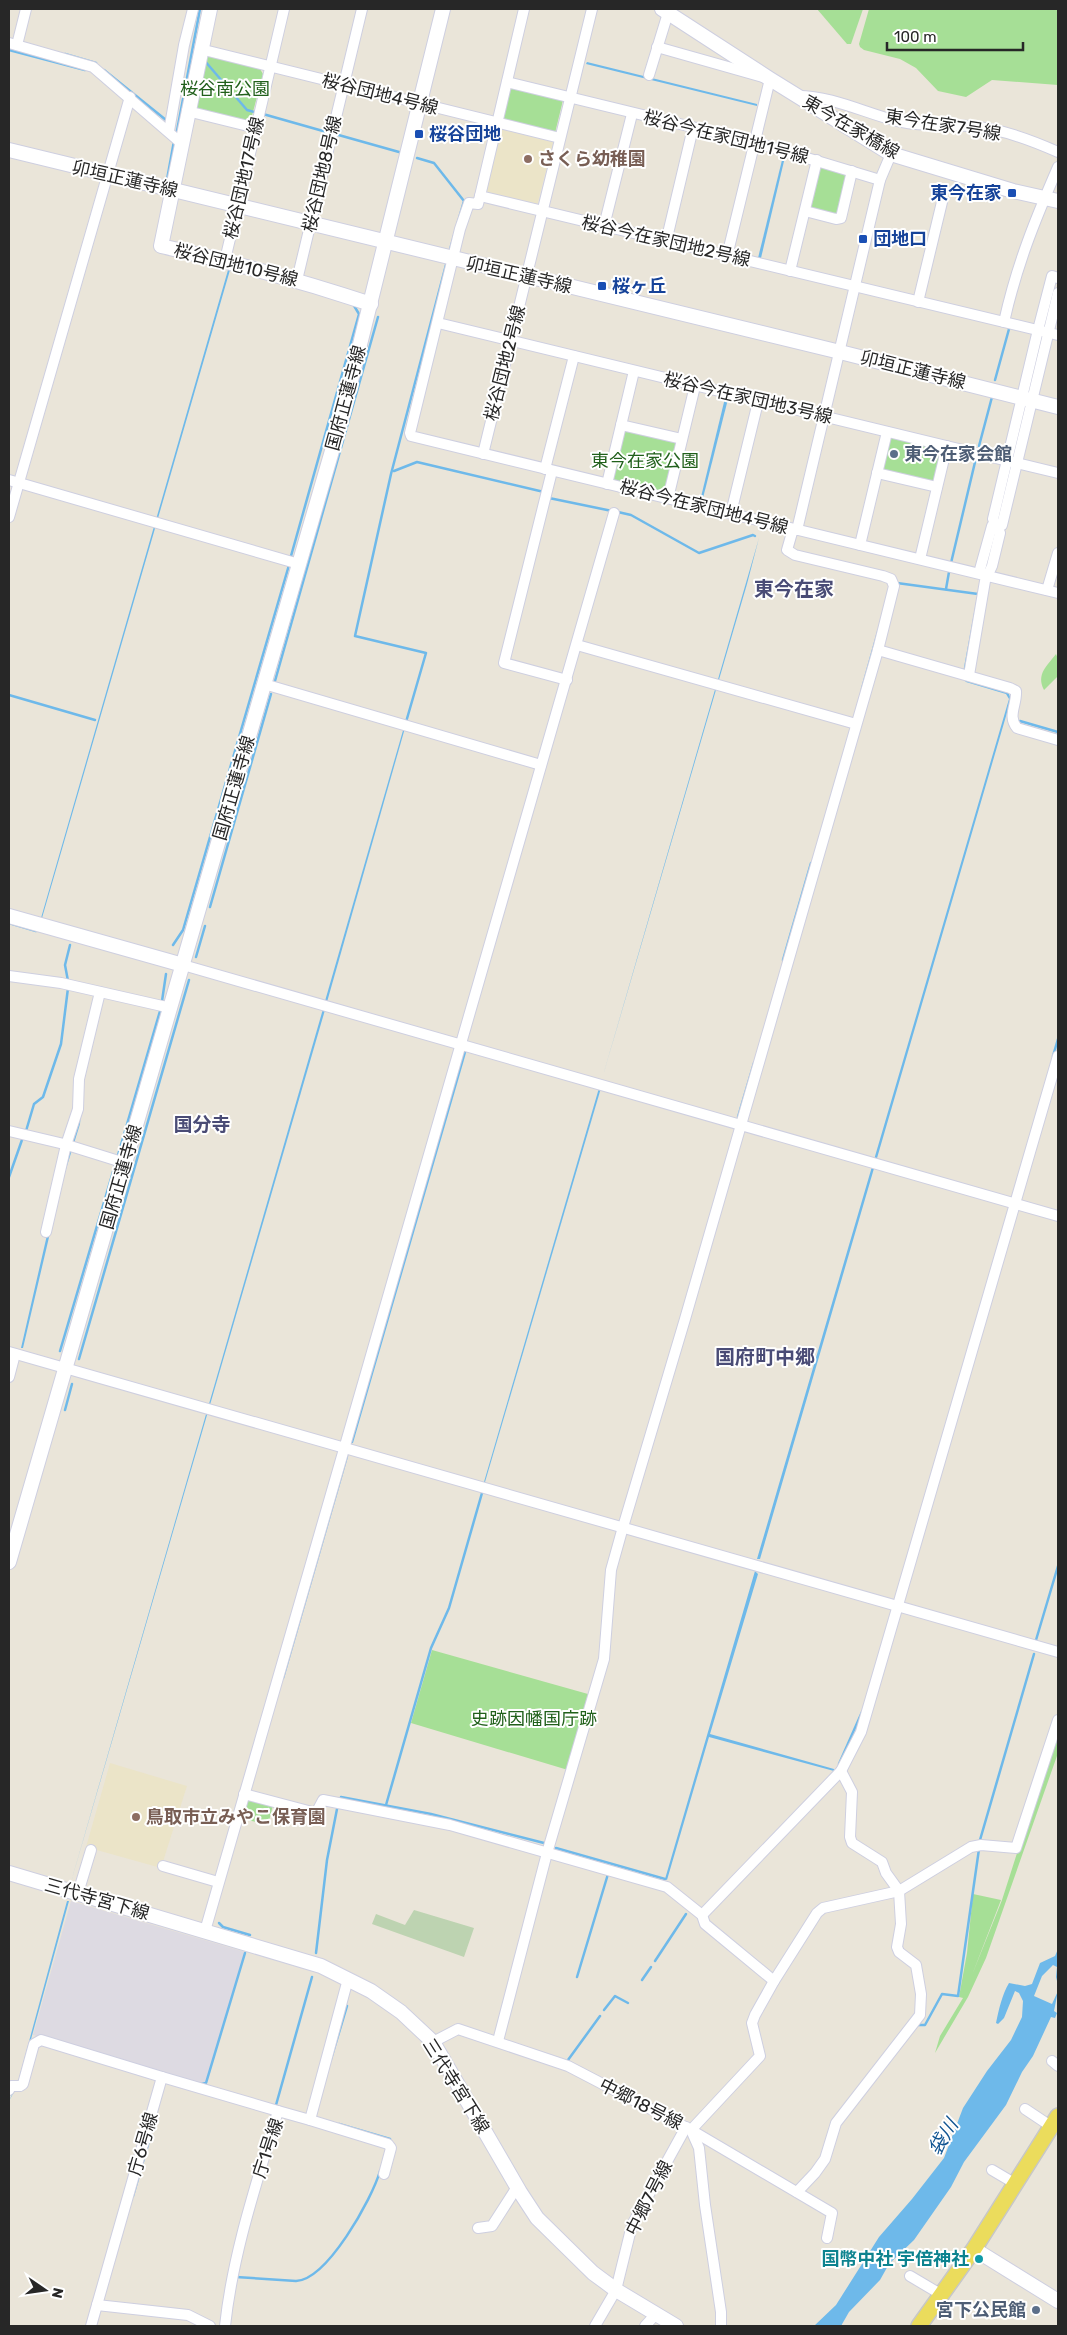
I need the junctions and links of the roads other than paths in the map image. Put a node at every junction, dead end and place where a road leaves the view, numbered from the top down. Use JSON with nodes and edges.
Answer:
{"nodes":[{"id":1,"x":26,"y":9,"type":"edge"},
{"id":2,"x":193,"y":9,"type":"edge"},
{"id":3,"x":210,"y":9,"type":"edge"},
{"id":4,"x":284,"y":9,"type":"edge"},
{"id":5,"x":362,"y":9,"type":"edge"},
{"id":6,"x":442,"y":9,"type":"edge"},
{"id":7,"x":524,"y":9,"type":"edge"},
{"id":8,"x":592,"y":9,"type":"edge"},
{"id":9,"x":665,"y":11,"type":"edge"},
{"id":10,"x":13,"y":44,"type":"edge"},
{"id":11,"x":657,"y":48,"type":"junction"},
{"id":12,"x":200,"y":49,"type":"junction"},
{"id":13,"x":270,"y":67,"type":"junction"},
{"id":14,"x":649,"y":74,"type":"dead end"},
{"id":15,"x":770,"y":79,"type":"junction"},
{"id":16,"x":507,"y":82,"type":"junction"},
{"id":17,"x":343,"y":85,"type":"junction"},
{"id":18,"x":798,"y":96,"type":"junction"},
{"id":19,"x":130,"y":97,"type":"junction"},
{"id":20,"x":570,"y":98,"type":"junction"},
{"id":21,"x":419,"y":104,"type":"junction"},
{"id":22,"x":187,"y":111,"type":"junction"},
{"id":23,"x":632,"y":114,"type":"junction"},
{"id":24,"x":497,"y":123,"type":"junction"},
{"id":25,"x":256,"y":128,"type":"junction"},
{"id":26,"x":693,"y":128,"type":"junction"},
{"id":27,"x":169,"y":131,"type":"junction"},
{"id":28,"x":560,"y":138,"type":"junction"},
{"id":29,"x":754,"y":142,"type":"junction"},
{"id":30,"x":181,"y":144,"type":"junction"},
{"id":31,"x":9,"y":150,"type":"edge"},
{"id":32,"x":1058,"y":152,"type":"edge"},
{"id":33,"x":891,"y":154,"type":"junction"},
{"id":34,"x":817,"y":160,"type":"junction"},
{"id":35,"x":1058,"y":167,"type":"edge"},
{"id":36,"x":852,"y":171,"type":"junction"},
{"id":37,"x":108,"y":175,"type":"junction"},
{"id":38,"x":880,"y":180,"type":"junction"},
{"id":39,"x":172,"y":190,"type":"junction"},
{"id":40,"x":480,"y":196,"type":"junction"},
{"id":41,"x":1052,"y":199,"type":"edge"},
{"id":42,"x":942,"y":202,"type":"dead end"},
{"id":43,"x":237,"y":206,"type":"junction"},
{"id":44,"x":541,"y":212,"type":"junction"},
{"id":45,"x":805,"y":212,"type":"junction"},
{"id":46,"x":311,"y":224,"type":"junction"},
{"id":47,"x":604,"y":226,"type":"junction"},
{"id":48,"x":666,"y":242,"type":"junction"},
{"id":49,"x":385,"y":243,"type":"junction"},
{"id":50,"x":727,"y":256,"type":"junction"},
{"id":51,"x":452,"y":259,"type":"junction"},
{"id":52,"x":225,"y":260,"type":"junction"},
{"id":53,"x":790,"y":270,"type":"junction"},
{"id":54,"x":526,"y":277,"type":"junction"},
{"id":55,"x":1058,"y":278,"type":"edge"},
{"id":56,"x":297,"y":280,"type":"junction"},
{"id":57,"x":856,"y":287,"type":"junction"},
{"id":58,"x":1058,"y":293,"type":"edge"},
{"id":59,"x":918,"y":302,"type":"junction"},
{"id":60,"x":371,"y":304,"type":"junction"},
{"id":61,"x":1004,"y":322,"type":"junction"},
{"id":62,"x":438,"y":323,"type":"junction"},
{"id":63,"x":1038,"y":330,"type":"junction"},
{"id":64,"x":1054,"y":334,"type":"edge"},
{"id":65,"x":511,"y":341,"type":"junction"},
{"id":66,"x":840,"y":352,"type":"junction"},
{"id":67,"x":574,"y":356,"type":"junction"},
{"id":68,"x":634,"y":371,"type":"junction"},
{"id":69,"x":695,"y":386,"type":"junction"},
{"id":70,"x":1027,"y":398,"type":"junction"},
{"id":71,"x":758,"y":402,"type":"junction"},
{"id":72,"x":1058,"y":407,"type":"edge"},
{"id":73,"x":824,"y":417,"type":"junction"},
{"id":74,"x":621,"y":425,"type":"junction"},
{"id":75,"x":887,"y":432,"type":"junction"},
{"id":76,"x":682,"y":439,"type":"junction"},
{"id":77,"x":947,"y":446,"type":"junction"},
{"id":78,"x":483,"y":454,"type":"junction"},
{"id":79,"x":1007,"y":460,"type":"junction"},
{"id":80,"x":1018,"y":463,"type":"junction"},
{"id":81,"x":548,"y":470,"type":"junction"},
{"id":82,"x":877,"y":473,"type":"junction"},
{"id":83,"x":1058,"y":473,"type":"edge"},
{"id":84,"x":14,"y":481,"type":"edge"},
{"id":85,"x":607,"y":484,"type":"junction"},
{"id":86,"x":937,"y":488,"type":"junction"},
{"id":87,"x":668,"y":498,"type":"junction"},
{"id":88,"x":614,"y":513,"type":"dead end"},
{"id":89,"x":731,"y":513,"type":"junction"},
{"id":90,"x":9,"y":517,"type":"edge"},
{"id":91,"x":997,"y":525,"type":"junction"},
{"id":92,"x":795,"y":529,"type":"junction"},
{"id":93,"x":860,"y":545,"type":"junction"},
{"id":94,"x":1058,"y":553,"type":"edge"},
{"id":95,"x":920,"y":559,"type":"junction"},
{"id":96,"x":299,"y":564,"type":"junction"},
{"id":97,"x":984,"y":574,"type":"junction"},
{"id":98,"x":1047,"y":590,"type":"junction"},
{"id":99,"x":1058,"y":593,"type":"edge"},
{"id":100,"x":577,"y":644,"type":"junction"},
{"id":101,"x":878,"y":650,"type":"junction"},
{"id":102,"x":969,"y":675,"type":"junction"},
{"id":103,"x":567,"y":680,"type":"junction"},
{"id":104,"x":264,"y":684,"type":"junction"},
{"id":105,"x":856,"y":724,"type":"junction"},
{"id":106,"x":1058,"y":740,"type":"edge"},
{"id":107,"x":541,"y":765,"type":"junction"},
{"id":108,"x":9,"y":916,"type":"edge"},
{"id":109,"x":183,"y":965,"type":"junction"},
{"id":110,"x":9,"y":976,"type":"edge"},
{"id":111,"x":100,"y":992,"type":"junction"},
{"id":112,"x":171,"y":1008,"type":"junction"},
{"id":113,"x":462,"y":1045,"type":"junction"},
{"id":114,"x":1058,"y":1056,"type":"edge"},
{"id":115,"x":740,"y":1124,"type":"junction"},
{"id":116,"x":9,"y":1131,"type":"edge"},
{"id":117,"x":66,"y":1145,"type":"junction"},
{"id":118,"x":125,"y":1163,"type":"junction"},
{"id":119,"x":1015,"y":1203,"type":"junction"},
{"id":120,"x":1058,"y":1216,"type":"edge"},
{"id":121,"x":46,"y":1232,"type":"dead end"},
{"id":122,"x":11,"y":1359,"type":"edge"},
{"id":123,"x":65,"y":1368,"type":"junction"},
{"id":124,"x":9,"y":1377,"type":"edge"},
{"id":125,"x":345,"y":1448,"type":"junction"},
{"id":126,"x":623,"y":1528,"type":"junction"},
{"id":127,"x":9,"y":1562,"type":"edge"},
{"id":128,"x":898,"y":1606,"type":"junction"},
{"id":129,"x":1058,"y":1652,"type":"edge"},
{"id":130,"x":1058,"y":1720,"type":"edge"},
{"id":131,"x":841,"y":1772,"type":"junction"},
{"id":132,"x":244,"y":1794,"type":"junction"},
{"id":133,"x":91,"y":1850,"type":"dead end"},
{"id":134,"x":547,"y":1853,"type":"junction"},
{"id":135,"x":163,"y":1866,"type":"dead end"},
{"id":136,"x":9,"y":1873,"type":"edge"},
{"id":137,"x":218,"y":1882,"type":"junction"},
{"id":138,"x":899,"y":1891,"type":"junction"},
{"id":139,"x":78,"y":1893,"type":"junction"},
{"id":140,"x":702,"y":1915,"type":"junction"},
{"id":141,"x":205,"y":1931,"type":"junction"},
{"id":142,"x":348,"y":1979,"type":"junction"},
{"id":143,"x":774,"y":1981,"type":"junction"},
{"id":144,"x":498,"y":2041,"type":"junction"},
{"id":145,"x":433,"y":2042,"type":"junction"},
{"id":146,"x":162,"y":2078,"type":"junction"},
{"id":147,"x":9,"y":2090,"type":"edge"},
{"id":148,"x":1024,"y":2109,"type":"dead end"},
{"id":149,"x":278,"y":2111,"type":"junction"},
{"id":150,"x":310,"y":2120,"type":"junction"},
{"id":151,"x":1056,"y":2123,"type":"edge"},
{"id":152,"x":689,"y":2128,"type":"junction"},
{"id":153,"x":992,"y":2170,"type":"dead end"},
{"id":154,"x":384,"y":2174,"type":"dead end"},
{"id":155,"x":1014,"y":2183,"type":"junction"},
{"id":156,"x":517,"y":2187,"type":"junction"},
{"id":157,"x":797,"y":2192,"type":"junction"},
{"id":158,"x":478,"y":2228,"type":"dead end"},
{"id":159,"x":827,"y":2238,"type":"dead end"},
{"id":160,"x":974,"y":2249,"type":"junction"},
{"id":161,"x":910,"y":2276,"type":"dead end"},
{"id":162,"x":616,"y":2290,"type":"junction"},
{"id":163,"x":942,"y":2295,"type":"junction"},
{"id":164,"x":1058,"y":2301,"type":"edge"},
{"id":165,"x":97,"y":2305,"type":"junction"},
{"id":166,"x":656,"y":2314,"type":"junction"},
{"id":167,"x":91,"y":2326,"type":"edge"},
{"id":168,"x":210,"y":2326,"type":"edge"},
{"id":169,"x":225,"y":2326,"type":"edge"},
{"id":170,"x":595,"y":2326,"type":"edge"},
{"id":171,"x":645,"y":2326,"type":"edge"},
{"id":172,"x":676,"y":2326,"type":"edge"},
{"id":173,"x":721,"y":2326,"type":"edge"},
{"id":174,"x":919,"y":2326,"type":"edge"}],
"edges":[{"from":1,"to":10,"type":"street"},
{"from":2,"to":27,"type":"street"},
{"from":3,"to":12,"type":"main road","name":"桜谷団地10号線"},
{"from":4,"to":13,"type":"street","name":"桜谷団地17号線"},
{"from":5,"to":17,"type":"street","name":"桜谷団地8号線"},
{"from":6,"to":21,"type":"main road","name":"国府正蓮寺線"},
{"from":7,"to":16,"type":"street"},
{"from":8,"to":20,"type":"street","name":"桜谷団地2号線"},
{"from":9,"to":11,"type":"street"},
{"from":9,"to":15,"type":"main road","name":"東今在家橋線"},
{"from":10,"to":19,"type":"street"},
{"from":11,"to":14,"type":"street"},
{"from":11,"to":15,"type":"street"},
{"from":12,"to":13,"type":"street","name":"桜谷団地4号線"},
{"from":12,"to":22,"type":"main road","name":"桜谷団地10号線"},
{"from":13,"to":17,"type":"street","name":"桜谷団地4号線"},
{"from":13,"to":25,"type":"street","name":"桜谷団地17号線"},
{"from":15,"to":18,"type":"main road","name":"東今在家橋線"},
{"from":15,"to":29,"type":"street"},
{"from":16,"to":20,"type":"street","name":"桜谷今在家団地1号線"},
{"from":16,"to":24,"type":"street"},
{"from":17,"to":21,"type":"street","name":"桜谷団地4号線"},
{"from":17,"to":46,"type":"street","name":"桜谷団地8号線"},
{"from":18,"to":32,"type":"street","name":"東今在家7号線"},
{"from":18,"to":33,"type":"main road","name":"東今在家橋線"},
{"from":19,"to":27,"type":"street"},
{"from":19,"to":37,"type":"street"},
{"from":20,"to":23,"type":"street","name":"桜谷今在家団地1号線"},
{"from":20,"to":28,"type":"street","name":"桜谷団地2号線"},
{"from":21,"to":24,"type":"street","name":"桜谷団地4号線"},
{"from":21,"to":49,"type":"main road","name":"国府正蓮寺線"},
{"from":22,"to":25,"type":"street"},
{"from":22,"to":30,"type":"main road","name":"桜谷団地10号線"},
{"from":23,"to":26,"type":"street","name":"桜谷今在家団地1号線"},
{"from":23,"to":47,"type":"street"},
{"from":24,"to":28,"type":"street","name":"桜谷団地4号線"},
{"from":24,"to":40,"type":"street"},
{"from":25,"to":43,"type":"street","name":"桜谷団地17号線"},
{"from":26,"to":29,"type":"street","name":"桜谷今在家団地1号線"},
{"from":26,"to":48,"type":"street"},
{"from":27,"to":30,"type":"street"},
{"from":28,"to":44,"type":"street","name":"桜谷団地2号線"},
{"from":29,"to":34,"type":"street","name":"桜谷今在家団地1号線"},
{"from":29,"to":50,"type":"street"},
{"from":30,"to":39,"type":"main road","name":"桜谷団地10号線"},
{"from":31,"to":37,"type":"main road","name":"卯垣正蓮寺線"},
{"from":33,"to":38,"type":"street"},
{"from":33,"to":41,"type":"main road","name":"東今在家橋線"},
{"from":34,"to":36,"type":"street","name":"桜谷今在家団地1号線"},
{"from":34,"to":45,"type":"street"},
{"from":35,"to":41,"type":"street"},
{"from":36,"to":38,"type":"street","name":"桜谷今在家団地1号線"},
{"from":36,"to":45,"type":"street"},
{"from":37,"to":39,"type":"main road","name":"卯垣正蓮寺線"},
{"from":37,"to":84,"type":"street"},
{"from":38,"to":57,"type":"street"},
{"from":39,"to":43,"type":"main road","name":"卯垣正蓮寺線"},
{"from":39,"to":52,"type":"main road","name":"桜谷団地10号線"},
{"from":40,"to":44,"type":"street","name":"桜谷今在家団地2号線"},
{"from":40,"to":51,"type":"street","name":"桜谷今在家団地4号線"},
{"from":41,"to":61,"type":"street"},
{"from":42,"to":59,"type":"street"},
{"from":43,"to":46,"type":"main road","name":"卯垣正蓮寺線"},
{"from":43,"to":52,"type":"street","name":"桜谷団地17号線"},
{"from":44,"to":47,"type":"street","name":"桜谷今在家団地2号線"},
{"from":44,"to":54,"type":"street","name":"桜谷団地2号線"},
{"from":45,"to":53,"type":"street"},
{"from":46,"to":49,"type":"main road","name":"卯垣正蓮寺線"},
{"from":46,"to":56,"type":"street","name":"桜谷団地8号線"},
{"from":47,"to":48,"type":"street","name":"桜谷今在家団地2号線"},
{"from":48,"to":50,"type":"street","name":"桜谷今在家団地2号線"},
{"from":49,"to":51,"type":"main road","name":"卯垣正蓮寺線"},
{"from":49,"to":60,"type":"main road","name":"国府正蓮寺線"},
{"from":50,"to":53,"type":"street","name":"桜谷今在家団地2号線"},
{"from":51,"to":54,"type":"main road","name":"卯垣正蓮寺線"},
{"from":51,"to":62,"type":"street","name":"桜谷今在家団地4号線"},
{"from":52,"to":56,"type":"main road","name":"桜谷団地10号線"},
{"from":53,"to":57,"type":"street","name":"桜谷今在家団地2号線"},
{"from":54,"to":65,"type":"street","name":"桜谷団地2号線"},
{"from":54,"to":66,"type":"main road","name":"卯垣正蓮寺線"},
{"from":55,"to":63,"type":"street"},
{"from":56,"to":60,"type":"main road","name":"桜谷団地10号線"},
{"from":57,"to":59,"type":"street","name":"桜谷今在家団地2号線"},
{"from":57,"to":66,"type":"street"},
{"from":58,"to":64,"type":"street"},
{"from":59,"to":61,"type":"street","name":"桜谷今在家団地2号線"},
{"from":60,"to":96,"type":"main road","name":"国府正蓮寺線"},
{"from":61,"to":63,"type":"street","name":"桜谷今在家団地2号線"},
{"from":62,"to":65,"type":"street","name":"桜谷今在家団地3号線"},
{"from":62,"to":78,"type":"street","name":"桜谷今在家団地4号線"},
{"from":63,"to":64,"type":"street","name":"桜谷今在家団地2号線"},
{"from":63,"to":70,"type":"street"},
{"from":64,"to":70,"type":"street"},
{"from":65,"to":67,"type":"street","name":"桜谷今在家団地3号線"},
{"from":65,"to":78,"type":"street","name":"桜谷団地2号線"},
{"from":66,"to":70,"type":"main road","name":"卯垣正蓮寺線"},
{"from":66,"to":73,"type":"street"},
{"from":67,"to":68,"type":"street","name":"桜谷今在家団地3号線"},
{"from":67,"to":81,"type":"street"},
{"from":68,"to":69,"type":"street","name":"桜谷今在家団地3号線"},
{"from":68,"to":74,"type":"street"},
{"from":69,"to":71,"type":"street","name":"桜谷今在家団地3号線"},
{"from":69,"to":76,"type":"street"},
{"from":70,"to":72,"type":"main road","name":"卯垣正蓮寺線"},
{"from":70,"to":79,"type":"street"},
{"from":70,"to":80,"type":"street"},
{"from":71,"to":73,"type":"street","name":"桜谷今在家団地3号線"},
{"from":71,"to":89,"type":"street"},
{"from":73,"to":75,"type":"street","name":"桜谷今在家団地3号線"},
{"from":73,"to":92,"type":"street"},
{"from":74,"to":76,"type":"street"},
{"from":74,"to":85,"type":"street"},
{"from":75,"to":77,"type":"street","name":"桜谷今在家団地3号線"},
{"from":75,"to":82,"type":"street"},
{"from":76,"to":87,"type":"street"},
{"from":77,"to":79,"type":"street","name":"桜谷今在家団地3号線"},
{"from":77,"to":86,"type":"street"},
{"from":78,"to":81,"type":"street","name":"桜谷今在家団地4号線"},
{"from":79,"to":80,"type":"street","name":"桜谷今在家団地3号線"},
{"from":79,"to":91,"type":"street"},
{"from":80,"to":83,"type":"street","name":"桜谷今在家団地3号線"},
{"from":80,"to":91,"type":"street"},
{"from":81,"to":85,"type":"street","name":"桜谷今在家団地4号線"},
{"from":81,"to":103,"type":"street"},
{"from":82,"to":86,"type":"street"},
{"from":82,"to":93,"type":"street"},
{"from":84,"to":90,"type":"street"},
{"from":84,"to":96,"type":"street"},
{"from":85,"to":87,"type":"street","name":"桜谷今在家団地4号線"},
{"from":86,"to":95,"type":"street"},
{"from":87,"to":89,"type":"street","name":"桜谷今在家団地4号線"},
{"from":88,"to":100,"type":"street"},
{"from":89,"to":92,"type":"street","name":"桜谷今在家団地4号線"},
{"from":91,"to":97,"type":"street"},
{"from":92,"to":93,"type":"street","name":"桜谷今在家団地4号線"},
{"from":92,"to":101,"type":"street"},
{"from":93,"to":95,"type":"street","name":"桜谷今在家団地4号線"},
{"from":94,"to":98,"type":"street"},
{"from":95,"to":97,"type":"street","name":"桜谷今在家団地4号線"},
{"from":96,"to":104,"type":"main road","name":"国府正蓮寺線"},
{"from":97,"to":98,"type":"street","name":"桜谷今在家団地4号線"},
{"from":97,"to":102,"type":"street"},
{"from":98,"to":99,"type":"street","name":"桜谷今在家団地4号線"},
{"from":100,"to":103,"type":"street"},
{"from":100,"to":105,"type":"street"},
{"from":101,"to":102,"type":"street"},
{"from":101,"to":105,"type":"street"},
{"from":102,"to":106,"type":"street"},
{"from":103,"to":107,"type":"street"},
{"from":104,"to":107,"type":"street"},
{"from":104,"to":109,"type":"main road","name":"国府正蓮寺線"},
{"from":105,"to":115,"type":"street"},
{"from":107,"to":113,"type":"street"},
{"from":108,"to":109,"type":"main road"},
{"from":109,"to":112,"type":"main road","name":"国府正蓮寺線"},
{"from":109,"to":113,"type":"street"},
{"from":110,"to":111,"type":"street"},
{"from":111,"to":112,"type":"street"},
{"from":111,"to":117,"type":"street"},
{"from":112,"to":118,"type":"main road","name":"国府正蓮寺線"},
{"from":113,"to":115,"type":"street"},
{"from":113,"to":125,"type":"street"},
{"from":114,"to":119,"type":"street"},
{"from":115,"to":119,"type":"street"},
{"from":115,"to":126,"type":"street"},
{"from":116,"to":117,"type":"street"},
{"from":117,"to":118,"type":"street"},
{"from":117,"to":121,"type":"street"},
{"from":118,"to":123,"type":"main road","name":"国府正蓮寺線"},
{"from":119,"to":120,"type":"street"},
{"from":119,"to":128,"type":"street"},
{"from":122,"to":123,"type":"street"},
{"from":122,"to":124,"type":"street"},
{"from":123,"to":125,"type":"street"},
{"from":123,"to":127,"type":"main road","name":"国府正蓮寺線"},
{"from":125,"to":126,"type":"street"},
{"from":125,"to":132,"type":"street"},
{"from":126,"to":128,"type":"street"},
{"from":126,"to":134,"type":"street"},
{"from":128,"to":129,"type":"street"},
{"from":128,"to":131,"type":"street"},
{"from":130,"to":138,"type":"street"},
{"from":131,"to":138,"type":"street"},
{"from":131,"to":140,"type":"street"},
{"from":132,"to":134,"type":"street"},
{"from":132,"to":137,"type":"street"},
{"from":133,"to":139,"type":"street"},
{"from":134,"to":140,"type":"street"},
{"from":134,"to":144,"type":"street"},
{"from":135,"to":137,"type":"street"},
{"from":136,"to":139,"type":"main road","name":"三代寺宮下線"},
{"from":137,"to":141,"type":"street"},
{"from":138,"to":143,"type":"street"},
{"from":138,"to":157,"type":"street"},
{"from":139,"to":141,"type":"main road","name":"三代寺宮下線"},
{"from":140,"to":143,"type":"street"},
{"from":141,"to":142,"type":"main road","name":"三代寺宮下線"},
{"from":142,"to":145,"type":"main road","name":"三代寺宮下線"},
{"from":142,"to":150,"type":"street","name":"庁1号線"},
{"from":143,"to":152,"type":"street","name":"中郷7号線"},
{"from":144,"to":145,"type":"street","name":"中郷18号線"},
{"from":144,"to":152,"type":"street","name":"中郷18号線"},
{"from":145,"to":156,"type":"main road","name":"三代寺宮下線"},
{"from":146,"to":147,"type":"street"},
{"from":146,"to":149,"type":"street"},
{"from":146,"to":165,"type":"street","name":"庁6号線"},
{"from":148,"to":151,"type":"street"},
{"from":149,"to":150,"type":"street","name":"庁1号線"},
{"from":149,"to":169,"type":"street","name":"庁1号線"},
{"from":150,"to":154,"type":"street"},
{"from":151,"to":155,"type":"main road"},
{"from":152,"to":157,"type":"street"},
{"from":152,"to":162,"type":"street","name":"中郷7号線"},
{"from":152,"to":173,"type":"street","name":"中郷18号線"},
{"from":153,"to":155,"type":"street"},
{"from":155,"to":160,"type":"main road"},
{"from":156,"to":158,"type":"street"},
{"from":156,"to":162,"type":"main road","name":"三代寺宮下線"},
{"from":157,"to":159,"type":"street"},
{"from":160,"to":163,"type":"main road"},
{"from":160,"to":164,"type":"main road"},
{"from":161,"to":163,"type":"street"},
{"from":162,"to":166,"type":"main road","name":"三代寺宮下線"},
{"from":162,"to":170,"type":"street","name":"中郷7号線"},
{"from":163,"to":174,"type":"main road"},
{"from":165,"to":167,"type":"street","name":"庁6号線"},
{"from":165,"to":168,"type":"street"},
{"from":166,"to":171,"type":"street"},
{"from":166,"to":172,"type":"main road","name":"三代寺宮下線"}]}
